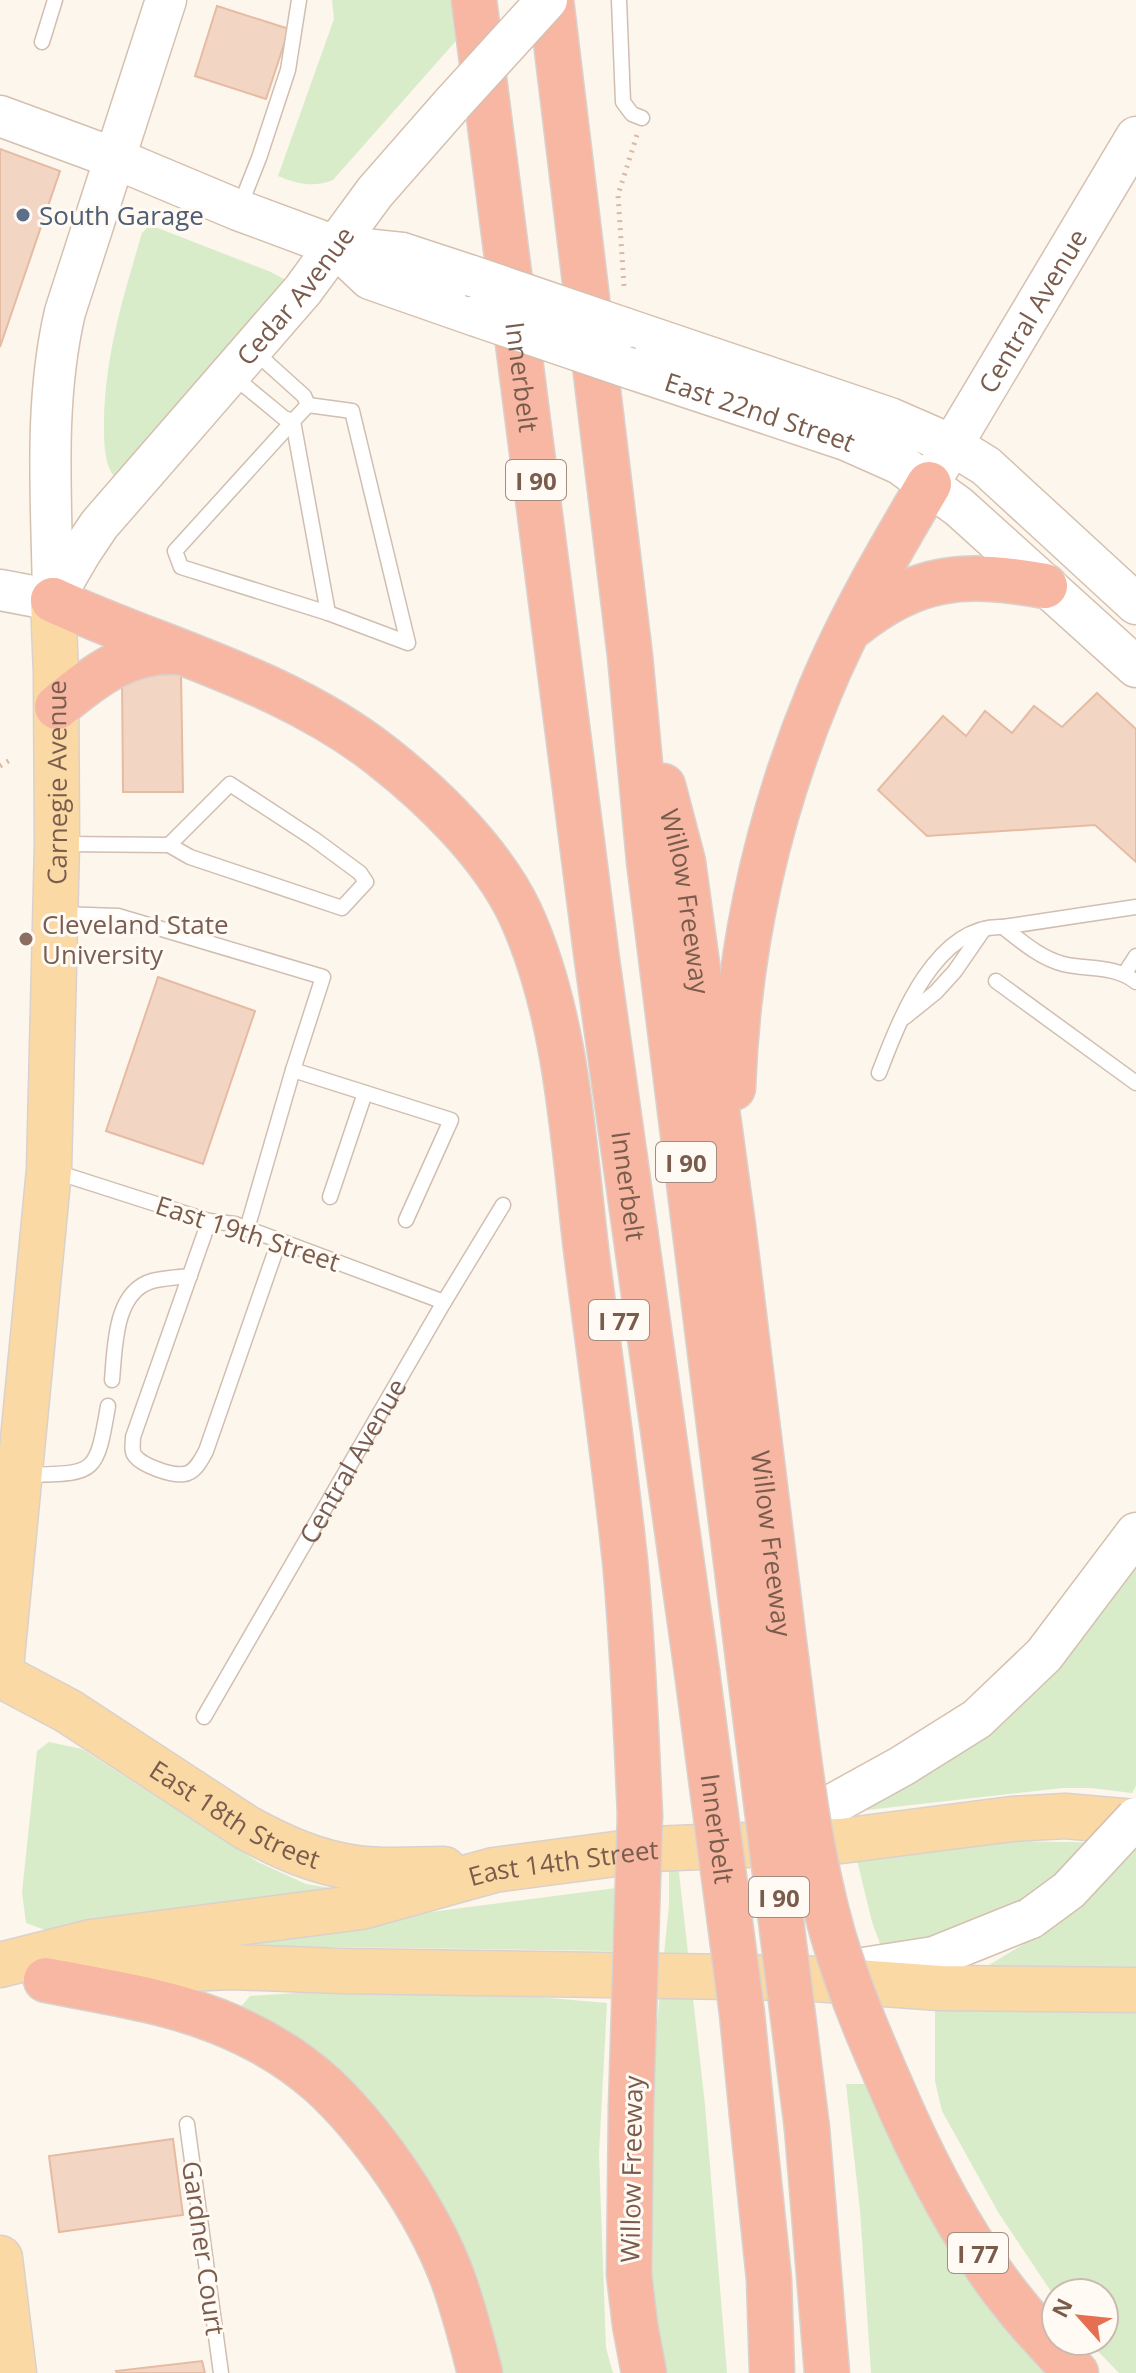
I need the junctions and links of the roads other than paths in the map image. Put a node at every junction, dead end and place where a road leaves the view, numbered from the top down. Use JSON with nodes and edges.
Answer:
{"nodes":[{"id":1,"x":55,"y":0,"type":"edge"},
{"id":2,"x":166,"y":0,"type":"edge"},
{"id":3,"x":299,"y":0,"type":"edge"},
{"id":4,"x":474,"y":0,"type":"edge"},
{"id":5,"x":549,"y":0,"type":"edge"},
{"id":6,"x":619,"y":0,"type":"edge"},
{"id":7,"x":42,"y":42,"type":"dead end"},
{"id":8,"x":0,"y":116,"type":"edge"},
{"id":9,"x":642,"y":118,"type":"road end"},
{"id":10,"x":1136,"y":137,"type":"edge"},
{"id":11,"x":114,"y":158,"type":"junction"},
{"id":12,"x":238,"y":210,"type":"junction"},
{"id":13,"x":335,"y":246,"type":"junction"},
{"id":14,"x":241,"y":361,"type":"junction"},
{"id":15,"x":308,"y":405,"type":"junction"},
{"id":16,"x":293,"y":421,"type":"junction"},
{"id":17,"x":952,"y":445,"type":"junction"},
{"id":18,"x":929,"y":484,"type":"junction"},
{"id":19,"x":1045,"y":586,"type":"junction"},
{"id":20,"x":0,"y":590,"type":"edge"},
{"id":21,"x":53,"y":600,"type":"junction"},
{"id":22,"x":1136,"y":604,"type":"edge"},
{"id":23,"x":328,"y":613,"type":"junction"},
{"id":24,"x":848,"y":630,"type":"junction"},
{"id":25,"x":180,"y":652,"type":"junction"},
{"id":26,"x":630,"y":656,"type":"junction"},
{"id":27,"x":1136,"y":667,"type":"edge"},
{"id":28,"x":57,"y":707,"type":"junction"},
{"id":29,"x":57,"y":844,"type":"junction"},
{"id":30,"x":169,"y":845,"type":"junction"},
{"id":31,"x":1136,"y":907,"type":"edge"},
{"id":32,"x":55,"y":914,"type":"junction"},
{"id":33,"x":1003,"y":927,"type":"junction"},
{"id":34,"x":1136,"y":956,"type":"edge"},
{"id":35,"x":597,"y":960,"type":"junction"},
{"id":36,"x":1131,"y":978,"type":"edge"},
{"id":37,"x":996,"y":981,"type":"dead end"},
{"id":38,"x":293,"y":1070,"type":"junction"},
{"id":39,"x":879,"y":1073,"type":"dead end"},
{"id":40,"x":1136,"y":1083,"type":"edge"},
{"id":41,"x":365,"y":1093,"type":"junction"},
{"id":42,"x":49,"y":1170,"type":"junction"},
{"id":43,"x":330,"y":1197,"type":"dead end"},
{"id":44,"x":503,"y":1205,"type":"dead end"},
{"id":45,"x":406,"y":1220,"type":"dead end"},
{"id":46,"x":209,"y":1221,"type":"junction"},
{"id":47,"x":733,"y":1226,"type":"junction"},
{"id":48,"x":247,"y":1229,"type":"junction"},
{"id":49,"x":279,"y":1241,"type":"junction"},
{"id":50,"x":190,"y":1276,"type":"junction"},
{"id":51,"x":444,"y":1302,"type":"junction"},
{"id":52,"x":112,"y":1380,"type":"dead end"},
{"id":53,"x":108,"y":1406,"type":"dead end"},
{"id":54,"x":18,"y":1455,"type":"junction"},
{"id":55,"x":1136,"y":1533,"type":"edge"},
{"id":56,"x":767,"y":1662,"type":"junction"},
{"id":57,"x":0,"y":1676,"type":"edge"},
{"id":58,"x":642,"y":1681,"type":"junction"},
{"id":59,"x":204,"y":1717,"type":"dead end"},
{"id":60,"x":1136,"y":1820,"type":"edge"},
{"id":61,"x":646,"y":1832,"type":"junction"},
{"id":62,"x":494,"y":1870,"type":"junction"},
{"id":63,"x":0,"y":1965,"type":"edge"},
{"id":64,"x":0,"y":1975,"type":"edge"},
{"id":65,"x":801,"y":1978,"type":"junction"},
{"id":66,"x":46,"y":1980,"type":"junction"},
{"id":67,"x":1136,"y":1990,"type":"edge"},
{"id":68,"x":187,"y":2124,"type":"dead end"},
{"id":69,"x":0,"y":2258,"type":"edge"},
{"id":70,"x":14,"y":2373,"type":"edge"},
{"id":71,"x":221,"y":2373,"type":"edge"},
{"id":72,"x":480,"y":2373,"type":"edge"},
{"id":73,"x":644,"y":2373,"type":"edge"},
{"id":74,"x":772,"y":2373,"type":"edge"},
{"id":75,"x":827,"y":2373,"type":"edge"},
{"id":76,"x":1076,"y":2373,"type":"edge"}],
"edges":[{"from":1,"to":7,"type":"lane"},
{"from":2,"to":11,"type":"street","name":"Carnegie Avenue"},
{"from":3,"to":12,"type":"lane"},
{"from":4,"to":35,"type":"highway","name":"Innerbelt","number":"I 90"},
{"from":5,"to":13,"type":"street","name":"Cedar Avenue","bridge":true},
{"from":5,"to":26,"type":"highway","name":"Innerbelt","number":"I 90"},
{"from":6,"to":9,"type":"lane"},
{"from":8,"to":11,"type":"street","name":"East 22nd Street"},
{"from":10,"to":17,"type":"street","name":"Central Avenue"},
{"from":11,"to":12,"type":"street","name":"East 22nd Street"},
{"from":11,"to":21,"type":"street","name":"Carnegie Avenue"},
{"from":12,"to":13,"type":"street","name":"East 22nd Street"},
{"from":13,"to":14,"type":"street","name":"Cedar Avenue"},
{"from":13,"to":17,"type":"street","name":"East 22nd Street","bridge":true},
{"from":13,"to":18,"type":"street","name":"East 22nd Street","bridge":true},
{"from":14,"to":15,"type":"lane"},
{"from":14,"to":16,"type":"lane"},
{"from":14,"to":21,"type":"street","name":"Cedar Avenue"},
{"from":15,"to":16,"type":"lane"},
{"from":15,"to":23,"type":"lane"},
{"from":16,"to":23,"type":"lane"},
{"from":16,"to":23,"type":"lane"},
{"from":17,"to":18,"type":"street","name":"Central Avenue"},
{"from":17,"to":22,"type":"street","name":"East 22nd Street"},
{"from":18,"to":19,"type":"street","name":"East 22nd Street"},
{"from":18,"to":24,"type":"highway"},
{"from":19,"to":24,"type":"highway"},
{"from":19,"to":27,"type":"street","name":"East 22nd Street"},
{"from":20,"to":21,"type":"street"},
{"from":21,"to":25,"type":"highway"},
{"from":21,"to":28,"type":"main road","name":"Carnegie Avenue"},
{"from":24,"to":47,"type":"highway"},
{"from":25,"to":28,"type":"highway"},
{"from":25,"to":58,"type":"highway"},
{"from":26,"to":47,"type":"highway","name":"Willow Freeway","number":"I 77"},
{"from":26,"to":56,"type":"highway","name":"Innerbelt","number":"I 90"},
{"from":28,"to":29,"type":"main road","name":"Carnegie Avenue"},
{"from":29,"to":30,"type":"lane"},
{"from":29,"to":32,"type":"main road","name":"Carnegie Avenue"},
{"from":30,"to":30,"type":"lane"},
{"from":31,"to":33,"type":"lane"},
{"from":32,"to":38,"type":"lane"},
{"from":32,"to":42,"type":"main road","name":"Carnegie Avenue"},
{"from":33,"to":36,"type":"lane"},
{"from":33,"to":39,"type":"lane"},
{"from":34,"to":36,"type":"lane"},
{"from":35,"to":58,"type":"highway","number":"I 77"},
{"from":35,"to":74,"type":"highway","name":"Innerbelt","number":"I 90","bridge":true},
{"from":37,"to":40,"type":"lane"},
{"from":38,"to":41,"type":"lane"},
{"from":38,"to":48,"type":"lane"},
{"from":41,"to":43,"type":"lane"},
{"from":41,"to":45,"type":"lane"},
{"from":42,"to":46,"type":"lane","name":"East 19th Street"},
{"from":42,"to":54,"type":"main road","name":"Carnegie Avenue"},
{"from":44,"to":51,"type":"lane","name":"Central Avenue"},
{"from":46,"to":48,"type":"lane","name":"East 19th Street"},
{"from":46,"to":50,"type":"lane"},
{"from":47,"to":56,"type":"highway","name":"Willow Freeway","number":"I 77"},
{"from":48,"to":49,"type":"lane","name":"East 19th Street"},
{"from":49,"to":50,"type":"lane"},
{"from":49,"to":51,"type":"lane","name":"East 19th Street"},
{"from":50,"to":52,"type":"lane"},
{"from":51,"to":59,"type":"lane","name":"Central Avenue"},
{"from":53,"to":54,"type":"lane"},
{"from":54,"to":57,"type":"main road","name":"Carnegie Avenue"},
{"from":55,"to":61,"type":"street"},
{"from":56,"to":75,"type":"highway","name":"Innerbelt","number":"I 90","bridge":true},
{"from":56,"to":76,"type":"highway","name":"Willow Freeway","number":"I 77","bridge":true},
{"from":57,"to":62,"type":"main road","name":"East 18th Street"},
{"from":58,"to":61,"type":"highway","name":"Willow Freeway"},
{"from":60,"to":61,"type":"main road","name":"East 14th Street"},
{"from":60,"to":65,"type":"street","bridge":true},
{"from":61,"to":62,"type":"main road","name":"East 14th Street"},
{"from":61,"to":73,"type":"highway","name":"Willow Freeway","bridge":true},
{"from":62,"to":63,"type":"main road","name":"East 14th Street"},
{"from":64,"to":66,"type":"main road"},
{"from":65,"to":66,"type":"main road"},
{"from":65,"to":67,"type":"main road"},
{"from":66,"to":72,"type":"highway"},
{"from":68,"to":71,"type":"lane","name":"Gardner Court"},
{"from":69,"to":70,"type":"main road"}]}
